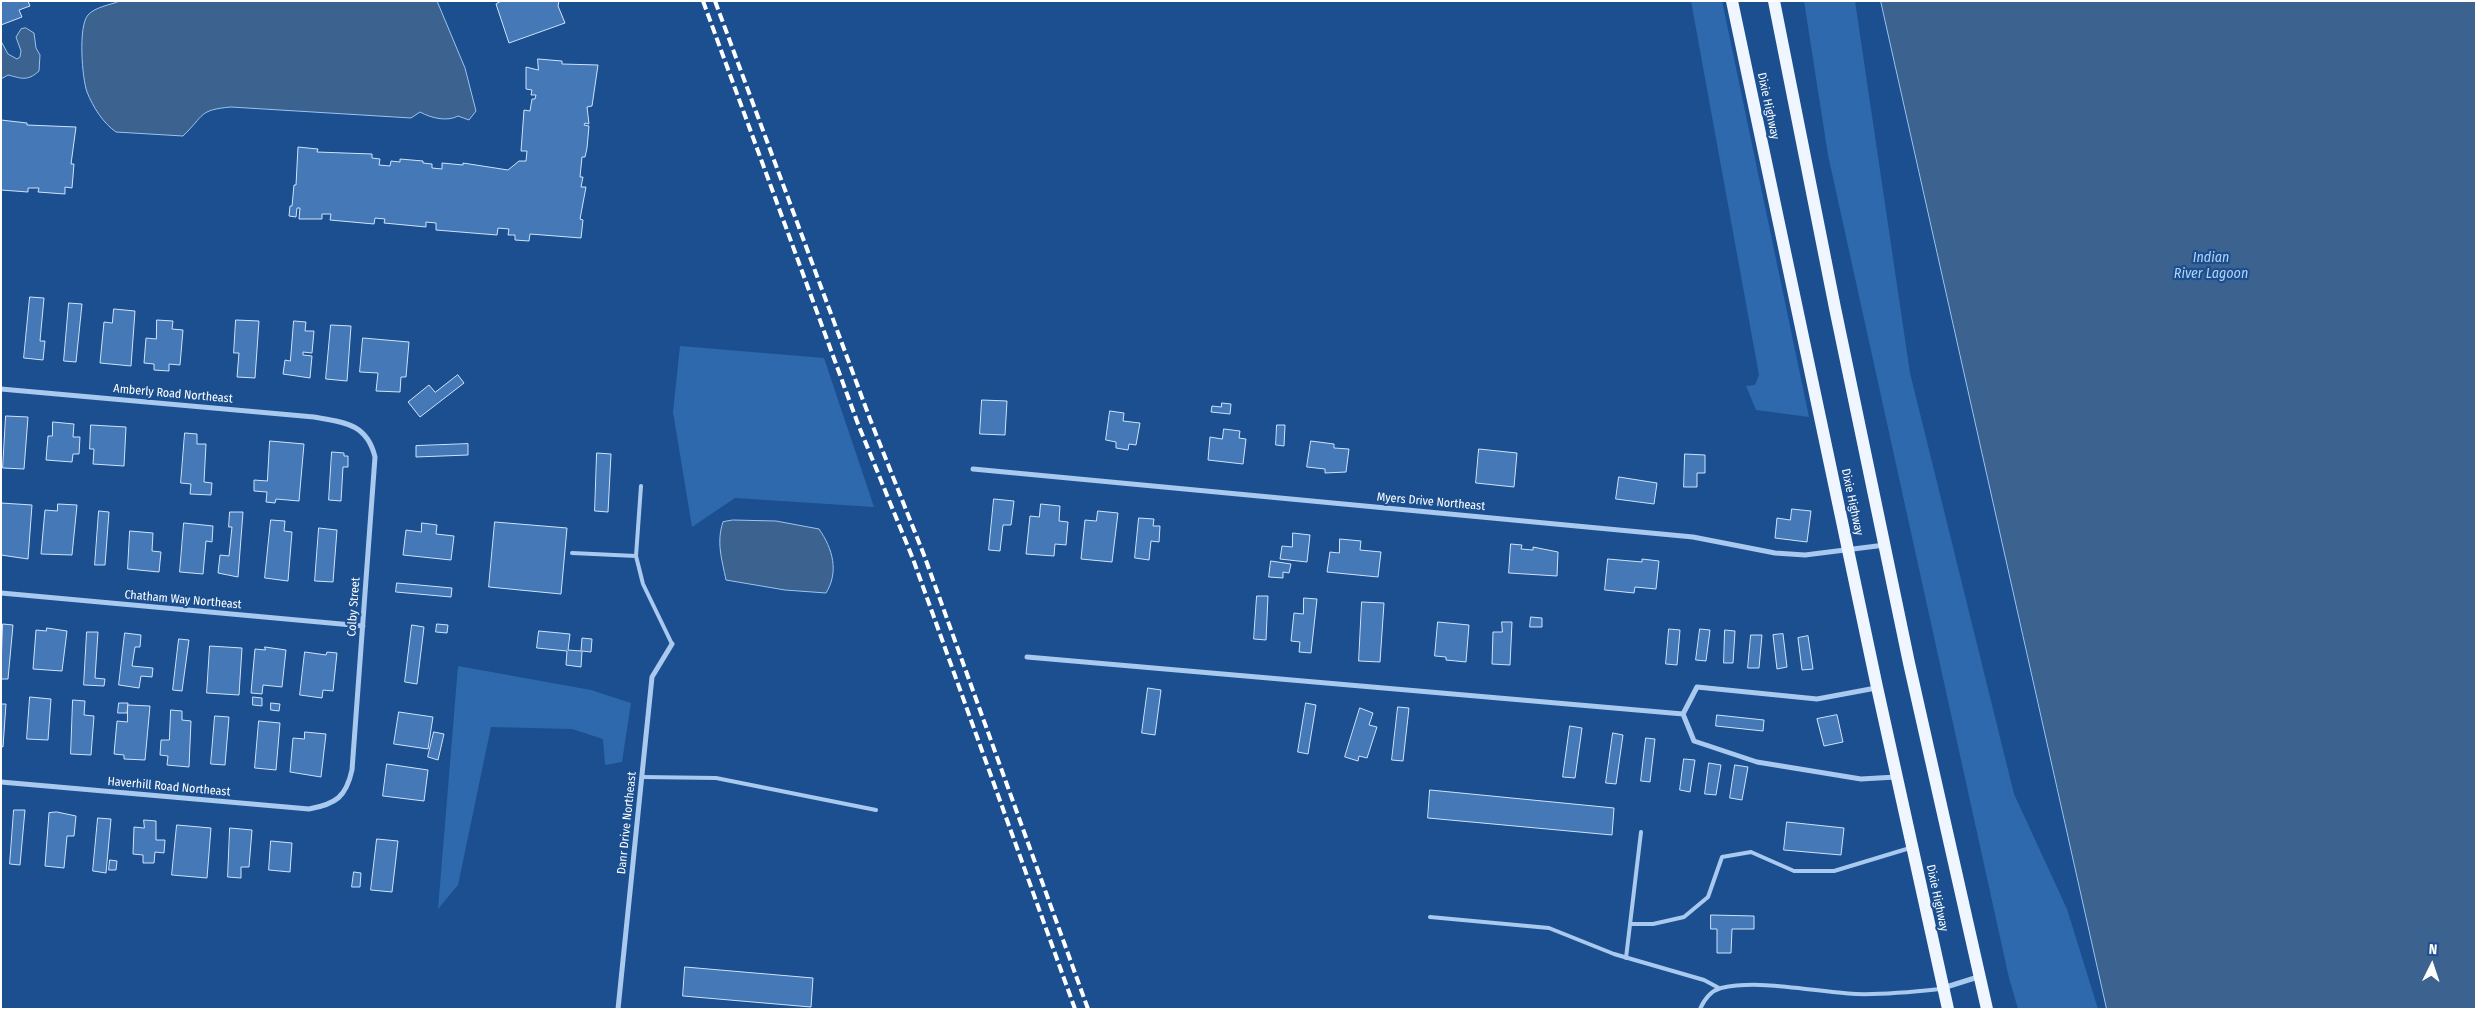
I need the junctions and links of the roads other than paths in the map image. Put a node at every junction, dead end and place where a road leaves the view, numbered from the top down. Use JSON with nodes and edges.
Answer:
{"nodes":[{"id":1,"x":1732,"y":1,"type":"edge"},
{"id":2,"x":1774,"y":1,"type":"edge"},
{"id":3,"x":1,"y":389,"type":"edge"},
{"id":4,"x":343,"y":422,"type":"joint"},
{"id":5,"x":973,"y":469,"type":"dead end"},
{"id":6,"x":641,"y":486,"type":"dead end"},
{"id":7,"x":1885,"y":545,"type":"junction"},
{"id":8,"x":572,"y":552,"type":"dead end"},
{"id":9,"x":1848,"y":552,"type":"junction"},
{"id":10,"x":636,"y":556,"type":"junction"},
{"id":11,"x":1,"y":593,"type":"edge"},
{"id":12,"x":363,"y":626,"type":"junction"},
{"id":13,"x":672,"y":644,"type":"joint"},
{"id":14,"x":1027,"y":657,"type":"dead end"},
{"id":15,"x":1877,"y":687,"type":"junction"},
{"id":16,"x":1683,"y":714,"type":"junction"},
{"id":17,"x":642,"y":777,"type":"junction"},
{"id":18,"x":1896,"y":778,"type":"junction"},
{"id":19,"x":1,"y":782,"type":"edge"},
{"id":20,"x":333,"y":802,"type":"joint"},
{"id":21,"x":876,"y":810,"type":"dead end"},
{"id":22,"x":1641,"y":832,"type":"dead end"},
{"id":23,"x":1912,"y":848,"type":"junction"},
{"id":24,"x":1430,"y":917,"type":"dead end"},
{"id":25,"x":1631,"y":924,"type":"junction"},
{"id":26,"x":1626,"y":958,"type":"junction"},
{"id":27,"x":1978,"y":977,"type":"junction"},
{"id":28,"x":1719,"y":988,"type":"junction"},
{"id":29,"x":1943,"y":988,"type":"junction"},
{"id":30,"x":618,"y":1009,"type":"edge"},
{"id":31,"x":1700,"y":1009,"type":"edge"},
{"id":32,"x":1948,"y":1009,"type":"edge"},
{"id":33,"x":1986,"y":1009,"type":"edge"}],
"edges":[{"from":1,"to":9,"type":"main road","name":"Dixie Highway"},
{"from":2,"to":7,"type":"main road","name":"Dixie Highway"},
{"from":3,"to":4,"type":"street","name":"Amberly Road Northeast"},
{"from":4,"to":12,"type":"street","name":"Colby Street"},
{"from":5,"to":9,"type":"street","name":"Myers Drive Northeast"},
{"from":6,"to":10,"type":"lane"},
{"from":7,"to":9,"type":"street","name":"Myers Drive Northeast"},
{"from":7,"to":27,"type":"main road","name":"Dixie Highway"},
{"from":8,"to":10,"type":"lane"},
{"from":9,"to":15,"type":"main road","name":"Dixie Highway"},
{"from":10,"to":13,"type":"lane"},
{"from":11,"to":12,"type":"street","name":"Chatham Way Northeast"},
{"from":12,"to":20,"type":"street","name":"Colby Street"},
{"from":13,"to":17,"type":"street","name":"Danr Drive Northeast"},
{"from":14,"to":16,"type":"street"},
{"from":15,"to":16,"type":"street"},
{"from":15,"to":18,"type":"main road","name":"Dixie Highway"},
{"from":16,"to":18,"type":"street"},
{"from":17,"to":21,"type":"lane"},
{"from":17,"to":30,"type":"street","name":"Danr Drive Northeast"},
{"from":18,"to":23,"type":"main road","name":"Dixie Highway"},
{"from":19,"to":20,"type":"street","name":"Haverhill Road Northeast"},
{"from":22,"to":25,"type":"lane"},
{"from":23,"to":25,"type":"lane"},
{"from":23,"to":29,"type":"main road","name":"Dixie Highway"},
{"from":24,"to":26,"type":"lane"},
{"from":25,"to":26,"type":"lane"},
{"from":26,"to":28,"type":"lane"},
{"from":27,"to":29,"type":"street"},
{"from":27,"to":33,"type":"main road","name":"Dixie Highway"},
{"from":28,"to":29,"type":"lane"},
{"from":28,"to":31,"type":"lane"},
{"from":29,"to":32,"type":"main road","name":"Dixie Highway"}]}
